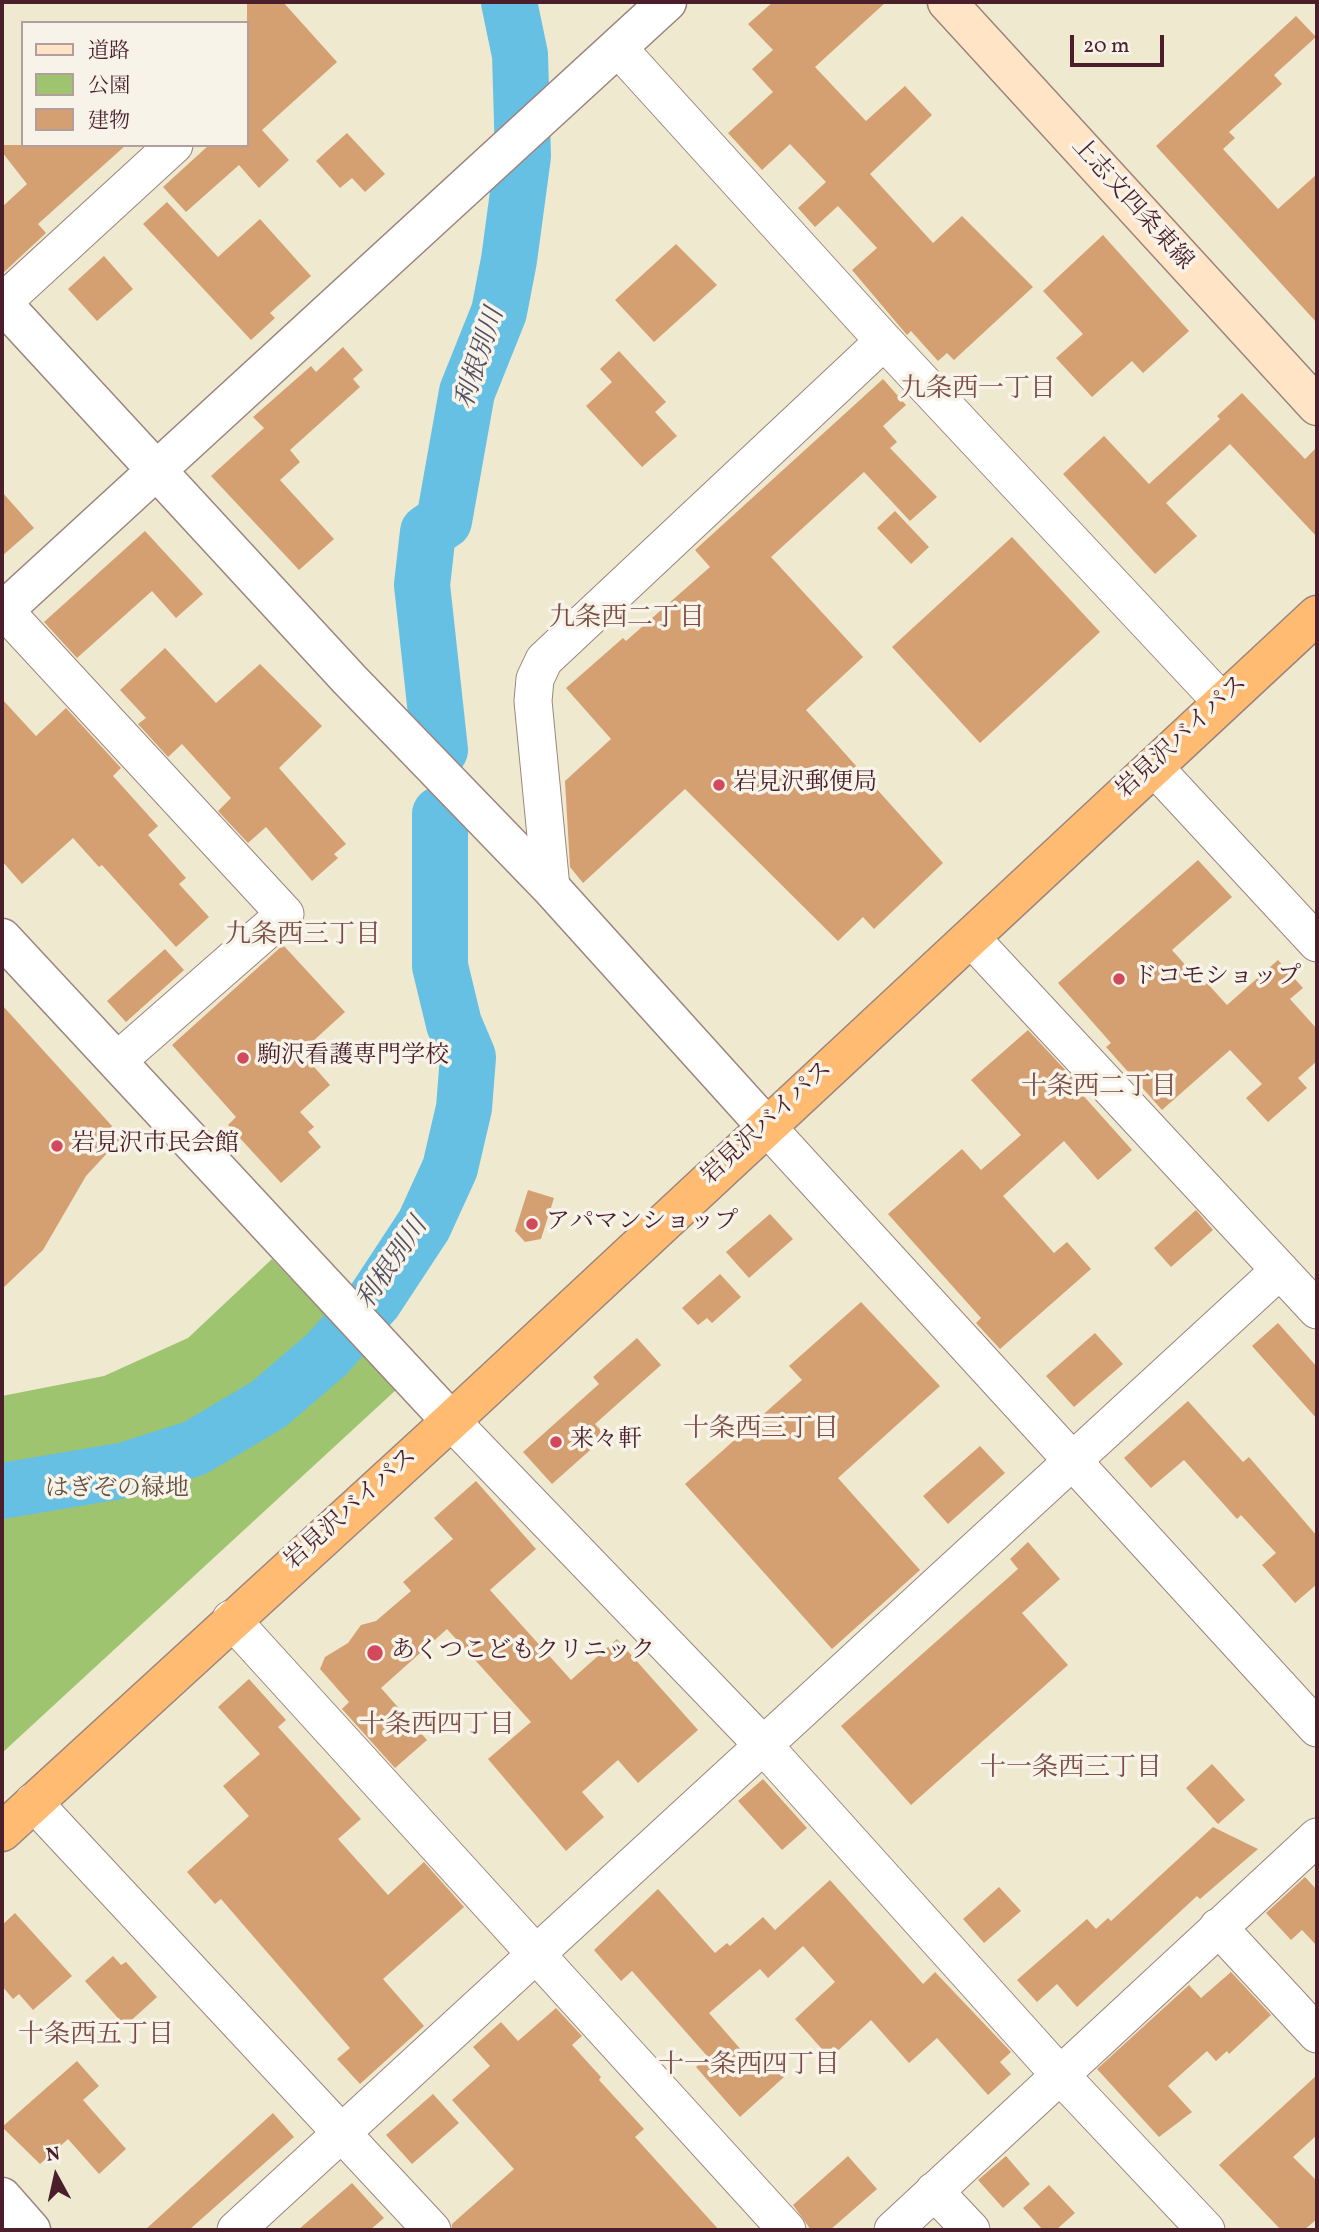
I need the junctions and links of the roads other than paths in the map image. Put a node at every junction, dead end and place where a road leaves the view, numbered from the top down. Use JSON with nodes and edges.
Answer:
{"nodes":[{"id":1,"x":667,"y":2,"type":"edge"},
{"id":2,"x":947,"y":2,"type":"edge"},
{"id":3,"x":618,"y":48,"type":"junction"},
{"id":4,"x":172,"y":147,"type":"edge"},
{"id":5,"x":6,"y":317,"type":"edge"},
{"id":6,"x":884,"y":341,"type":"junction"},
{"id":7,"x":1317,"y":406,"type":"edge"},
{"id":8,"x":156,"y":469,"type":"junction"},
{"id":9,"x":3,"y":611,"type":"edge"},
{"id":10,"x":1317,"y":615,"type":"edge"},
{"id":11,"x":1222,"y":702,"type":"junction"},
{"id":12,"x":1153,"y":766,"type":"junction"},
{"id":13,"x":551,"y":888,"type":"junction"},
{"id":14,"x":2,"y":938,"type":"edge"},
{"id":15,"x":971,"y":938,"type":"junction"},
{"id":16,"x":1317,"y":943,"type":"edge"},
{"id":17,"x":117,"y":1061,"type":"junction"},
{"id":18,"x":766,"y":1126,"type":"junction"},
{"id":19,"x":1280,"y":1270,"type":"junction"},
{"id":20,"x":1317,"y":1310,"type":"edge"},
{"id":21,"x":451,"y":1420,"type":"junction"},
{"id":22,"x":1070,"y":1460,"type":"junction"},
{"id":23,"x":232,"y":1619,"type":"junction"},
{"id":24,"x":1317,"y":1728,"type":"edge"},
{"id":25,"x":764,"y":1746,"type":"junction"},
{"id":26,"x":33,"y":1802,"type":"junction"},
{"id":27,"x":2,"y":1832,"type":"edge"},
{"id":28,"x":1317,"y":1837,"type":"edge"},
{"id":29,"x":1219,"y":1927,"type":"junction"},
{"id":30,"x":535,"y":1956,"type":"junction"},
{"id":31,"x":1317,"y":2035,"type":"edge"},
{"id":32,"x":1061,"y":2076,"type":"junction"},
{"id":33,"x":343,"y":2135,"type":"junction"},
{"id":34,"x":934,"y":2191,"type":"junction"},
{"id":35,"x":2,"y":2197,"type":"edge"},
{"id":36,"x":31,"y":2230,"type":"edge"},
{"id":37,"x":236,"y":2230,"type":"edge"},
{"id":38,"x":432,"y":2230,"type":"edge"},
{"id":39,"x":787,"y":2230,"type":"edge"},
{"id":40,"x":893,"y":2230,"type":"edge"},
{"id":41,"x":971,"y":2230,"type":"edge"},
{"id":42,"x":1206,"y":2230,"type":"edge"}],
"edges":[{"from":1,"to":3,"type":"street"},
{"from":2,"to":7,"type":"main road","name":"上志文四条東線"},
{"from":3,"to":6,"type":"street"},
{"from":3,"to":8,"type":"street"},
{"from":4,"to":5,"type":"street"},
{"from":5,"to":8,"type":"street"},
{"from":6,"to":11,"type":"street"},
{"from":6,"to":13,"type":"street"},
{"from":8,"to":9,"type":"street"},
{"from":8,"to":13,"type":"street"},
{"from":9,"to":17,"type":"street"},
{"from":10,"to":11,"type":"highway","name":"岩見沢バイパス"},
{"from":11,"to":12,"type":"highway","name":"岩見沢バイパス"},
{"from":12,"to":15,"type":"highway","name":"岩見沢バイパス"},
{"from":12,"to":16,"type":"street"},
{"from":13,"to":18,"type":"street"},
{"from":14,"to":17,"type":"street"},
{"from":15,"to":18,"type":"highway","name":"岩見沢バイパス"},
{"from":15,"to":19,"type":"street"},
{"from":17,"to":21,"type":"street"},
{"from":18,"to":21,"type":"highway","name":"岩見沢バイパス"},
{"from":18,"to":22,"type":"street"},
{"from":19,"to":20,"type":"street"},
{"from":19,"to":22,"type":"street"},
{"from":21,"to":23,"type":"highway","name":"岩見沢バイパス"},
{"from":21,"to":25,"type":"street"},
{"from":22,"to":24,"type":"street"},
{"from":22,"to":25,"type":"street"},
{"from":23,"to":26,"type":"highway","name":"岩見沢バイパス"},
{"from":23,"to":30,"type":"street"},
{"from":25,"to":30,"type":"street"},
{"from":25,"to":32,"type":"street"},
{"from":26,"to":27,"type":"highway","name":"岩見沢バイパス"},
{"from":26,"to":33,"type":"street"},
{"from":28,"to":29,"type":"street"},
{"from":29,"to":31,"type":"street"},
{"from":29,"to":32,"type":"street"},
{"from":30,"to":33,"type":"street"},
{"from":30,"to":39,"type":"street"},
{"from":32,"to":34,"type":"street"},
{"from":32,"to":42,"type":"street"},
{"from":33,"to":37,"type":"street"},
{"from":33,"to":38,"type":"street"},
{"from":34,"to":40,"type":"street"},
{"from":34,"to":41,"type":"street"},
{"from":35,"to":36,"type":"street"}]}
